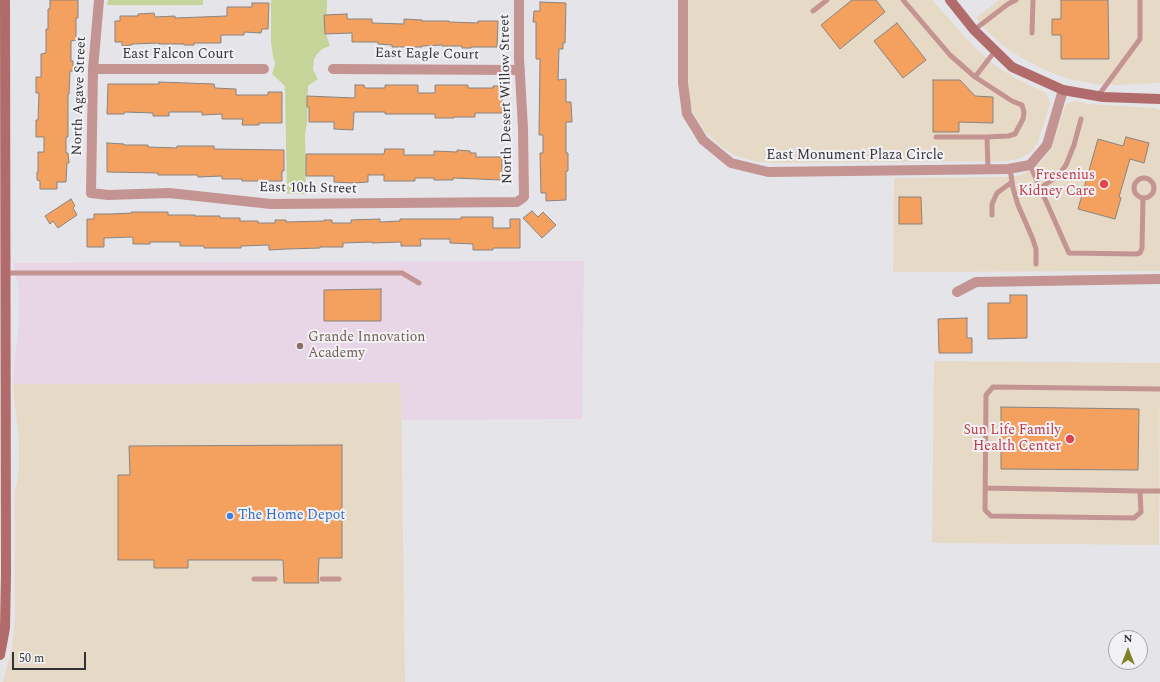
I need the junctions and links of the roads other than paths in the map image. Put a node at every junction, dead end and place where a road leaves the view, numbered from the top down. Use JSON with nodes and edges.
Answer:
{"nodes":[{"id":1,"x":6,"y":0,"type":"edge"},
{"id":2,"x":99,"y":0,"type":"edge"},
{"id":3,"x":519,"y":0,"type":"edge"},
{"id":4,"x":683,"y":0,"type":"edge"},
{"id":5,"x":827,"y":0,"type":"edge"},
{"id":6,"x":903,"y":0,"type":"edge"},
{"id":7,"x":950,"y":0,"type":"edge"},
{"id":8,"x":1016,"y":0,"type":"edge"},
{"id":9,"x":1033,"y":0,"type":"edge"},
{"id":10,"x":1140,"y":0,"type":"edge"},
{"id":11,"x":814,"y":11,"type":"dead end"},
{"id":12,"x":974,"y":30,"type":"junction"},
{"id":13,"x":1032,"y":33,"type":"dead end"},
{"id":14,"x":995,"y":51,"type":"junction"},
{"id":15,"x":93,"y":68,"type":"junction"},
{"id":16,"x":264,"y":68,"type":"dead end"},
{"id":17,"x":333,"y":68,"type":"dead end"},
{"id":18,"x":520,"y":70,"type":"junction"},
{"id":19,"x":974,"y":78,"type":"junction"},
{"id":20,"x":1063,"y":90,"type":"junction"},
{"id":21,"x":1098,"y":96,"type":"junction"},
{"id":22,"x":1160,"y":99,"type":"edge"},
{"id":23,"x":1081,"y":119,"type":"dead end"},
{"id":24,"x":936,"y":137,"type":"dead end"},
{"id":25,"x":987,"y":137,"type":"junction"},
{"id":26,"x":1030,"y":165,"type":"junction"},
{"id":27,"x":1010,"y":169,"type":"junction"},
{"id":28,"x":988,"y":170,"type":"junction"},
{"id":29,"x":1012,"y":182,"type":"junction"},
{"id":30,"x":1040,"y":188,"type":"junction"},
{"id":31,"x":1157,"y":188,"type":"edge"},
{"id":32,"x":91,"y":193,"type":"joint"},
{"id":33,"x":524,"y":197,"type":"joint"},
{"id":34,"x":1143,"y":198,"type":"junction"},
{"id":35,"x":992,"y":215,"type":"dead end"},
{"id":36,"x":1036,"y":264,"type":"dead end"},
{"id":37,"x":6,"y":273,"type":"junction"},
{"id":38,"x":1160,"y":279,"type":"edge"},
{"id":39,"x":418,"y":283,"type":"dead end"},
{"id":40,"x":957,"y":292,"type":"dead end"},
{"id":41,"x":1160,"y":389,"type":"edge"},
{"id":42,"x":3,"y":423,"type":"edge"},
{"id":43,"x":985,"y":488,"type":"junction"},
{"id":44,"x":1140,"y":491,"type":"junction"},
{"id":45,"x":1160,"y":491,"type":"edge"},
{"id":46,"x":254,"y":579,"type":"dead end"},
{"id":47,"x":275,"y":579,"type":"dead end"},
{"id":48,"x":322,"y":579,"type":"dead end"},
{"id":49,"x":339,"y":579,"type":"dead end"},
{"id":50,"x":0,"y":655,"type":"edge"}],
"edges":[{"from":1,"to":37,"type":"street"},
{"from":2,"to":15,"type":"street","name":"North Agave Street"},
{"from":3,"to":18,"type":"street","name":"North Desert Willow Street"},
{"from":4,"to":28,"type":"street","name":"East Monument Plaza Circle"},
{"from":5,"to":11,"type":"lane"},
{"from":6,"to":19,"type":"lane"},
{"from":7,"to":12,"type":"street"},
{"from":8,"to":12,"type":"lane"},
{"from":9,"to":13,"type":"lane"},
{"from":10,"to":21,"type":"lane"},
{"from":12,"to":14,"type":"street"},
{"from":14,"to":19,"type":"lane"},
{"from":14,"to":20,"type":"street"},
{"from":15,"to":16,"type":"street","name":"East Falcon Court"},
{"from":15,"to":32,"type":"street","name":"North Agave Street"},
{"from":17,"to":18,"type":"street","name":"East Eagle Court"},
{"from":18,"to":33,"type":"street","name":"North Desert Willow Street"},
{"from":19,"to":25,"type":"lane"},
{"from":20,"to":21,"type":"street"},
{"from":20,"to":26,"type":"street"},
{"from":21,"to":22,"type":"street"},
{"from":23,"to":30,"type":"lane"},
{"from":24,"to":25,"type":"lane"},
{"from":25,"to":28,"type":"lane"},
{"from":26,"to":27,"type":"street","name":"East Monument Plaza Circle"},
{"from":26,"to":30,"type":"lane"},
{"from":27,"to":28,"type":"street","name":"East Monument Plaza Circle"},
{"from":27,"to":29,"type":"lane"},
{"from":29,"to":35,"type":"lane"},
{"from":29,"to":36,"type":"lane"},
{"from":30,"to":34,"type":"lane"},
{"from":31,"to":34,"type":"lane"},
{"from":31,"to":34,"type":"lane"},
{"from":32,"to":33,"type":"street","name":"East 10th Street"},
{"from":37,"to":39,"type":"lane"},
{"from":37,"to":42,"type":"street"},
{"from":38,"to":40,"type":"street"},
{"from":41,"to":43,"type":"lane"},
{"from":42,"to":50,"type":"street"},
{"from":43,"to":44,"type":"lane"},
{"from":43,"to":44,"type":"lane"},
{"from":44,"to":45,"type":"lane"},
{"from":46,"to":47,"type":"lane"},
{"from":48,"to":49,"type":"lane"}]}
